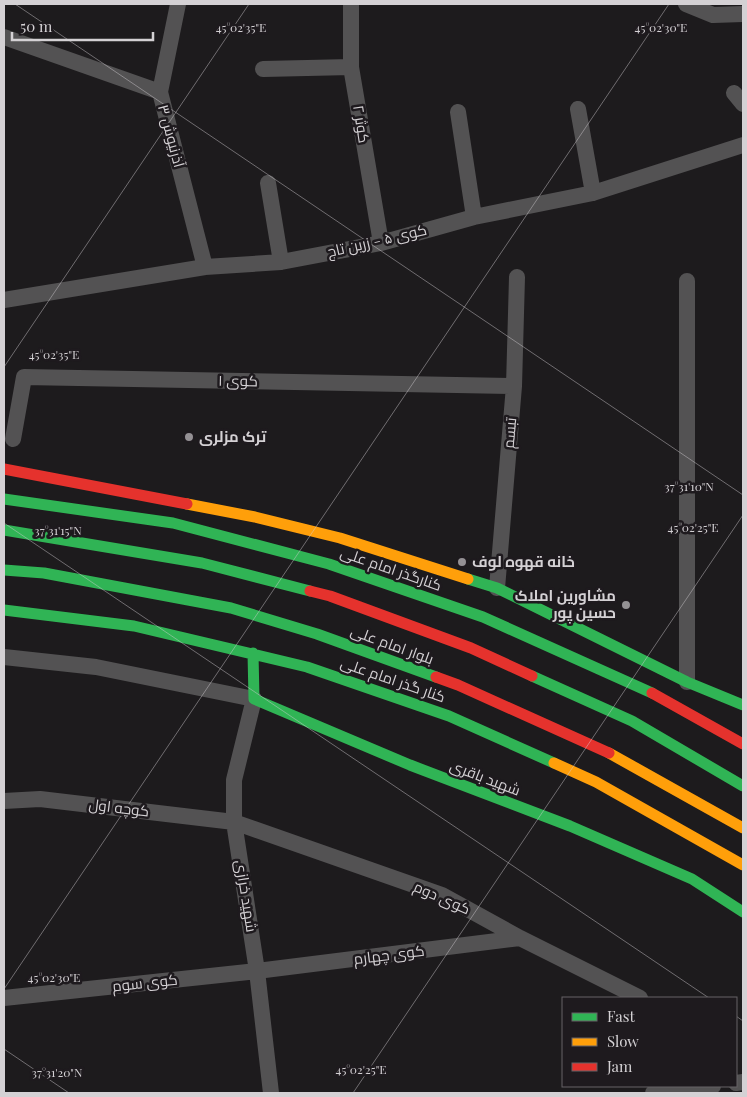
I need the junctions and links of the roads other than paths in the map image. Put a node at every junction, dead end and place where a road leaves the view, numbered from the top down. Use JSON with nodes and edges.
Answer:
{"nodes":[{"id":1,"x":178,"y":4,"type":"edge"},
{"id":2,"x":351,"y":4,"type":"edge"},
{"id":3,"x":686,"y":4,"type":"edge"},
{"id":4,"x":743,"y":14,"type":"edge"},
{"id":5,"x":4,"y":37,"type":"edge"},
{"id":6,"x":351,"y":67,"type":"junction"},
{"id":7,"x":263,"y":69,"type":"dead end"},
{"id":8,"x":160,"y":92,"type":"junction"},
{"id":9,"x":578,"y":109,"type":"dead end"},
{"id":10,"x":458,"y":112,"type":"dead end"},
{"id":11,"x":743,"y":145,"type":"edge"},
{"id":12,"x":268,"y":183,"type":"dead end"},
{"id":13,"x":593,"y":193,"type":"junction"},
{"id":14,"x":474,"y":217,"type":"junction"},
{"id":15,"x":381,"y":243,"type":"junction"},
{"id":16,"x":281,"y":262,"type":"junction"},
{"id":17,"x":205,"y":266,"type":"junction"},
{"id":18,"x":517,"y":277,"type":"dead end"},
{"id":19,"x":687,"y":281,"type":"dead end"},
{"id":20,"x":4,"y":300,"type":"edge"},
{"id":21,"x":514,"y":386,"type":"junction"},
{"id":22,"x":13,"y":439,"type":"dead end"},
{"id":23,"x":4,"y":469,"type":"edge"},
{"id":24,"x":4,"y":499,"type":"edge"},
{"id":25,"x":255,"y":516,"type":"junction"},
{"id":26,"x":4,"y":530,"type":"edge"},
{"id":27,"x":378,"y":550,"type":"junction"},
{"id":28,"x":308,"y":557,"type":"junction"},
{"id":29,"x":329,"y":564,"type":"junction"},
{"id":30,"x":4,"y":570,"type":"edge"},
{"id":31,"x":496,"y":588,"type":"junction"},
{"id":32,"x":4,"y":610,"type":"edge"},
{"id":33,"x":254,"y":653,"type":"junction"},
{"id":34,"x":4,"y":657,"type":"edge"},
{"id":35,"x":687,"y":682,"type":"junction"},
{"id":36,"x":254,"y":699,"type":"junction"},
{"id":37,"x":743,"y":706,"type":"edge"},
{"id":38,"x":743,"y":744,"type":"edge"},
{"id":39,"x":743,"y":786,"type":"edge"},
{"id":40,"x":4,"y":801,"type":"edge"},
{"id":41,"x":234,"y":822,"type":"junction"},
{"id":42,"x":743,"y":828,"type":"edge"},
{"id":43,"x":743,"y":865,"type":"edge"},
{"id":44,"x":743,"y":912,"type":"edge"},
{"id":45,"x":520,"y":938,"type":"junction"},
{"id":46,"x":257,"y":971,"type":"junction"},
{"id":47,"x":638,"y":997,"type":"edge"},
{"id":48,"x":4,"y":998,"type":"edge"},
{"id":49,"x":704,"y":1087,"type":"edge"},
{"id":50,"x":271,"y":1093,"type":"edge"},
{"id":51,"x":653,"y":1093,"type":"edge"}],
"edges":[{"from":1,"to":8,"type":"street","name":"آذرنیوش ۳"},
{"from":2,"to":6,"type":"street","name":"کوثر ۲"},
{"from":3,"to":4,"type":"street"},
{"from":5,"to":8,"type":"street"},
{"from":6,"to":7,"type":"street"},
{"from":6,"to":15,"type":"street","name":"کوثر ۲"},
{"from":8,"to":17,"type":"street","name":"آذرنیوش ۳"},
{"from":9,"to":13,"type":"street"},
{"from":10,"to":14,"type":"street"},
{"from":11,"to":13,"type":"street","name":"کوی ۵ - زرین تاج"},
{"from":12,"to":16,"type":"street"},
{"from":13,"to":14,"type":"street","name":"کوی ۵ - زرین تاج"},
{"from":14,"to":15,"type":"street","name":"کوی ۵ - زرین تاج"},
{"from":15,"to":16,"type":"street","name":"کوی ۵ - زرین تاج"},
{"from":16,"to":17,"type":"street","name":"کوی ۵ - زرین تاج"},
{"from":17,"to":20,"type":"street","name":"کوی ۵ - زرین تاج"},
{"from":18,"to":21,"type":"street","name":"تبسم"},
{"from":19,"to":35,"type":"street"},
{"from":21,"to":22,"type":"street","name":"کوی ۱"},
{"from":21,"to":31,"type":"street","name":"تبسم"},
{"from":23,"to":25,"type":"main road"},
{"from":24,"to":28,"type":"main road","name":"کنارگذر امام علی"},
{"from":25,"to":27,"type":"main road"},
{"from":25,"to":28,"type":"main road"},
{"from":26,"to":39,"type":"main road","name":"بلوار امام علی"},
{"from":27,"to":29,"type":"main road"},
{"from":27,"to":31,"type":"main road"},
{"from":28,"to":29,"type":"main road","name":"کنارگذر امام علی"},
{"from":29,"to":38,"type":"main road","name":"کنارگذر امام علی"},
{"from":30,"to":42,"type":"main road","name":"بلوار امام علی"},
{"from":31,"to":35,"type":"main road"},
{"from":32,"to":33,"type":"main road","name":"کنار گذر امام علی"},
{"from":33,"to":36,"type":"main road"},
{"from":33,"to":43,"type":"main road","name":"کنار گذر امام علی"},
{"from":34,"to":36,"type":"street"},
{"from":35,"to":37,"type":"main road"},
{"from":36,"to":41,"type":"street","name":"شهید خرازی"},
{"from":36,"to":44,"type":"main road","name":"شهید باقری"},
{"from":40,"to":41,"type":"street","name":"کوچه اول"},
{"from":41,"to":45,"type":"street","name":"کوی دوم"},
{"from":41,"to":46,"type":"street","name":"شهید خرازی"},
{"from":45,"to":46,"type":"street","name":"کوی چهارم"},
{"from":45,"to":47,"type":"street","name":"کوی دوم"},
{"from":46,"to":48,"type":"street","name":"کوی سوم"},
{"from":46,"to":50,"type":"street","name":"شهید خرازی"},
{"from":49,"to":51,"type":"street"}]}
